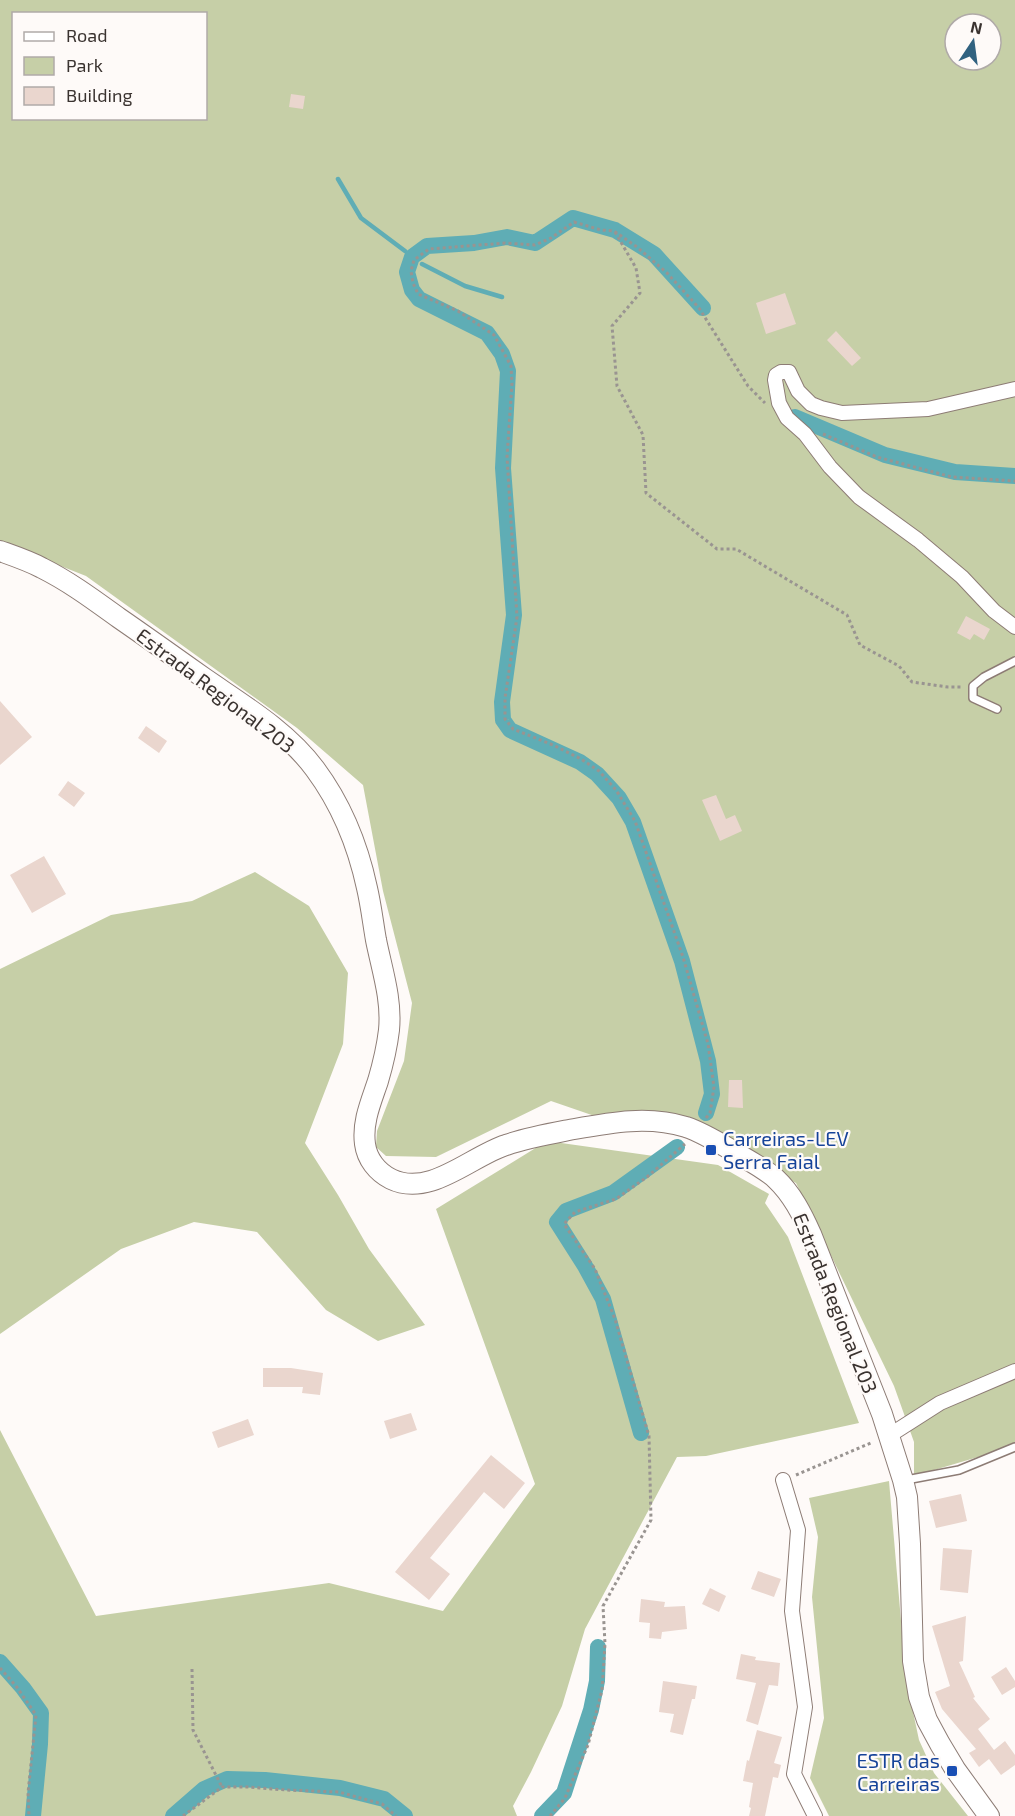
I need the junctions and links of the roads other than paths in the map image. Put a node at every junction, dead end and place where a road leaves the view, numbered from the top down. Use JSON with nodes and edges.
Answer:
{"nodes":[{"id":1,"x":1015,"y":389,"type":"edge"},
{"id":2,"x":0,"y":551,"type":"edge"},
{"id":3,"x":1015,"y":627,"type":"edge"},
{"id":4,"x":1015,"y":661,"type":"edge"},
{"id":5,"x":997,"y":709,"type":"dead end"},
{"id":6,"x":1015,"y":1371,"type":"edge"},
{"id":7,"x":890,"y":1435,"type":"junction"},
{"id":8,"x":1015,"y":1447,"type":"edge"},
{"id":9,"x":783,"y":1480,"type":"road end"},
{"id":10,"x":903,"y":1480,"type":"junction"},
{"id":11,"x":815,"y":1816,"type":"edge"},
{"id":12,"x":989,"y":1816,"type":"edge"}],
"edges":[{"from":1,"to":3,"type":"street"},
{"from":2,"to":7,"type":"main road","name":"Estrada Regional 203"},
{"from":4,"to":5,"type":"lane"},
{"from":6,"to":7,"type":"street"},
{"from":7,"to":10,"type":"main road","name":"Estrada Regional 203"},
{"from":8,"to":10,"type":"lane"},
{"from":9,"to":11,"type":"street"},
{"from":10,"to":12,"type":"main road","name":"Estrada Regional 203"}]}
